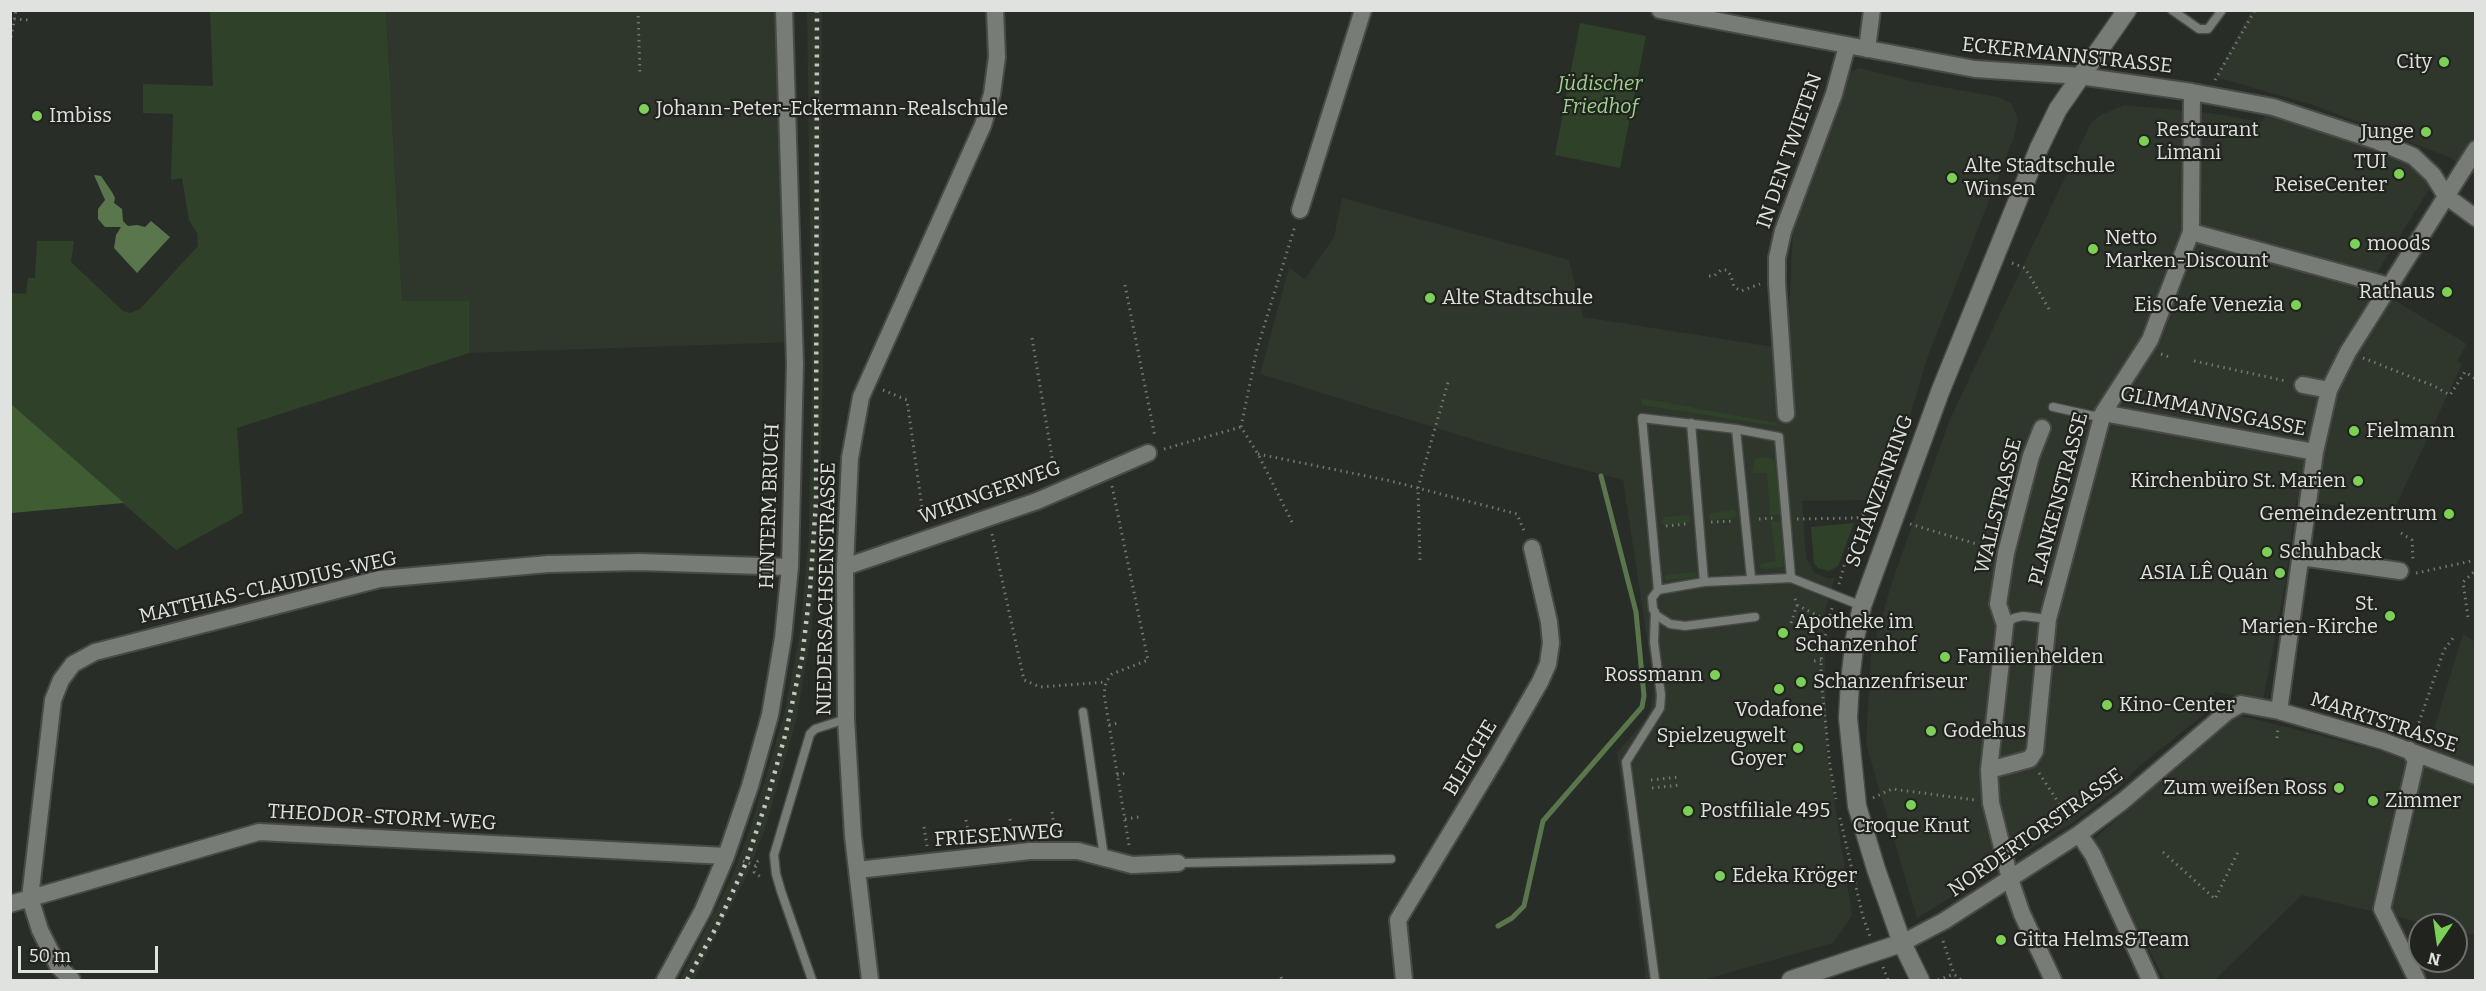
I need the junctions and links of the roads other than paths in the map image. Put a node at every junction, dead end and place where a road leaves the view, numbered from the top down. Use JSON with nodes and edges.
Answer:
{"nodes":[{"id":1,"x":784,"y":10,"type":"edge"},
{"id":2,"x":995,"y":10,"type":"edge"},
{"id":3,"x":1363,"y":10,"type":"edge"},
{"id":4,"x":1660,"y":10,"type":"edge"},
{"id":5,"x":1872,"y":10,"type":"edge"},
{"id":6,"x":2127,"y":10,"type":"edge"},
{"id":7,"x":2172,"y":10,"type":"edge"},
{"id":8,"x":2222,"y":10,"type":"edge"},
{"id":9,"x":1695,"y":14,"type":"edge"},
{"id":10,"x":1847,"y":46,"type":"junction"},
{"id":11,"x":1867,"y":49,"type":"junction"},
{"id":12,"x":2080,"y":76,"type":"junction"},
{"id":13,"x":2200,"y":93,"type":"junction"},
{"id":14,"x":2475,"y":149,"type":"edge"},
{"id":15,"x":2446,"y":196,"type":"junction"},
{"id":16,"x":1300,"y":210,"type":"road end"},
{"id":17,"x":2475,"y":218,"type":"edge"},
{"id":18,"x":2191,"y":232,"type":"junction"},
{"id":19,"x":2389,"y":286,"type":"junction"},
{"id":20,"x":2303,"y":385,"type":"road end"},
{"id":21,"x":2329,"y":390,"type":"junction"},
{"id":22,"x":2053,"y":407,"type":"dead end"},
{"id":23,"x":2103,"y":413,"type":"junction"},
{"id":24,"x":1786,"y":414,"type":"dead end"},
{"id":25,"x":1691,"y":423,"type":"junction"},
{"id":26,"x":2042,"y":428,"type":"dead end"},
{"id":27,"x":1736,"y":429,"type":"junction"},
{"id":28,"x":1153,"y":452,"type":"road end"},
{"id":29,"x":2314,"y":452,"type":"junction"},
{"id":30,"x":1532,"y":548,"type":"road end"},
{"id":31,"x":2301,"y":557,"type":"junction"},
{"id":32,"x":790,"y":567,"type":"junction"},
{"id":33,"x":845,"y":567,"type":"junction"},
{"id":34,"x":2400,"y":572,"type":"dead end"},
{"id":35,"x":1751,"y":578,"type":"junction"},
{"id":36,"x":1791,"y":578,"type":"junction"},
{"id":37,"x":1704,"y":582,"type":"junction"},
{"id":38,"x":1658,"y":590,"type":"junction"},
{"id":39,"x":1862,"y":606,"type":"junction"},
{"id":40,"x":1655,"y":612,"type":"junction"},
{"id":41,"x":1755,"y":617,"type":"dead end"},
{"id":42,"x":2048,"y":619,"type":"junction"},
{"id":43,"x":2005,"y":625,"type":"junction"},
{"id":44,"x":2280,"y":711,"type":"junction"},
{"id":45,"x":1083,"y":712,"type":"dead end"},
{"id":46,"x":846,"y":719,"type":"junction"},
{"id":47,"x":2409,"y":750,"type":"junction"},
{"id":48,"x":1989,"y":770,"type":"junction"},
{"id":49,"x":2475,"y":776,"type":"edge"},
{"id":50,"x":2079,"y":834,"type":"junction"},
{"id":51,"x":726,"y":856,"type":"junction"},
{"id":52,"x":1104,"y":857,"type":"junction"},
{"id":53,"x":1391,"y":859,"type":"dead end"},
{"id":54,"x":1178,"y":863,"type":"joint"},
{"id":55,"x":857,"y":870,"type":"junction"},
{"id":56,"x":2010,"y":879,"type":"junction"},
{"id":57,"x":30,"y":898,"type":"junction"},
{"id":58,"x":10,"y":904,"type":"edge"},
{"id":59,"x":1902,"y":943,"type":"junction"},
{"id":60,"x":72,"y":981,"type":"edge"},
{"id":61,"x":665,"y":981,"type":"edge"},
{"id":62,"x":812,"y":981,"type":"edge"},
{"id":63,"x":870,"y":981,"type":"edge"},
{"id":64,"x":1404,"y":981,"type":"edge"},
{"id":65,"x":1655,"y":981,"type":"edge"},
{"id":66,"x":1791,"y":981,"type":"edge"},
{"id":67,"x":1920,"y":981,"type":"edge"},
{"id":68,"x":2053,"y":981,"type":"edge"},
{"id":69,"x":2150,"y":981,"type":"edge"},
{"id":70,"x":2417,"y":981,"type":"edge"}],
"edges":[{"from":1,"to":32,"type":"street","name":"HINTERM BRUCH"},
{"from":2,"to":33,"type":"street","name":"NIEDERSACHSENSTRASSE"},
{"from":3,"to":16,"type":"street"},
{"from":4,"to":9,"type":"street","name":"ECKERMANNSTRASSE"},
{"from":5,"to":11,"type":"street"},
{"from":6,"to":12,"type":"main road","name":"SCHANZENRING"},
{"from":7,"to":8,"type":"lane"},
{"from":9,"to":10,"type":"street","name":"ECKERMANNSTRASSE"},
{"from":10,"to":11,"type":"street","name":"ECKERMANNSTRASSE"},
{"from":10,"to":24,"type":"street","name":"IN DEN TWIETEN"},
{"from":11,"to":12,"type":"street","name":"ECKERMANNSTRASSE"},
{"from":12,"to":13,"type":"street","name":"ECKERMANNSTRASSE"},
{"from":12,"to":39,"type":"main road","name":"SCHANZENRING"},
{"from":13,"to":15,"type":"street","name":"ECKERMANNSTRASSE"},
{"from":13,"to":18,"type":"street","name":"PLANKENSTRASSE"},
{"from":14,"to":15,"type":"street"},
{"from":15,"to":17,"type":"street","name":"ECKERMANNSTRASSE"},
{"from":15,"to":19,"type":"street"},
{"from":18,"to":19,"type":"street"},
{"from":18,"to":23,"type":"street","name":"PLANKENSTRASSE"},
{"from":19,"to":21,"type":"street"},
{"from":20,"to":21,"type":"street"},
{"from":21,"to":29,"type":"street"},
{"from":22,"to":23,"type":"lane"},
{"from":23,"to":29,"type":"street","name":"GLIMMANNSGASSE"},
{"from":23,"to":42,"type":"street","name":"PLANKENSTRASSE"},
{"from":25,"to":27,"type":"lane"},
{"from":25,"to":37,"type":"lane"},
{"from":25,"to":38,"type":"lane"},
{"from":26,"to":43,"type":"street","name":"WALLSTRASSE"},
{"from":27,"to":35,"type":"lane"},
{"from":27,"to":36,"type":"lane"},
{"from":28,"to":33,"type":"street","name":"WIKINGERWEG"},
{"from":29,"to":31,"type":"street"},
{"from":30,"to":64,"type":"street","name":"BLEICHE"},
{"from":31,"to":34,"type":"street"},
{"from":31,"to":44,"type":"street"},
{"from":32,"to":51,"type":"street","name":"HINTERM BRUCH"},
{"from":32,"to":57,"type":"street","name":"MATTHIAS-CLAUDIUS-WEG"},
{"from":33,"to":46,"type":"street","name":"NIEDERSACHSENSTRASSE"},
{"from":35,"to":36,"type":"lane"},
{"from":35,"to":37,"type":"lane"},
{"from":36,"to":39,"type":"lane"},
{"from":37,"to":38,"type":"lane"},
{"from":38,"to":40,"type":"lane"},
{"from":39,"to":59,"type":"main road","name":"SCHANZENRING"},
{"from":40,"to":41,"type":"lane"},
{"from":40,"to":65,"type":"lane"},
{"from":42,"to":43,"type":"lane"},
{"from":42,"to":48,"type":"street","name":"PLANKENSTRASSE"},
{"from":43,"to":48,"type":"street","name":"WALLSTRASSE"},
{"from":44,"to":47,"type":"street","name":"MARKTSTRASSE"},
{"from":44,"to":50,"type":"street","name":"NORDERTORSTRASSE"},
{"from":45,"to":52,"type":"lane"},
{"from":46,"to":55,"type":"street","name":"NIEDERSACHSENSTRASSE"},
{"from":46,"to":62,"type":"lane"},
{"from":47,"to":49,"type":"street","name":"MARKTSTRASSE"},
{"from":47,"to":70,"type":"street"},
{"from":48,"to":56,"type":"street","name":"WALLSTRASSE"},
{"from":50,"to":56,"type":"street","name":"NORDERTORSTRASSE"},
{"from":50,"to":69,"type":"street"},
{"from":51,"to":57,"type":"street","name":"THEODOR-STORM-WEG"},
{"from":51,"to":61,"type":"street","name":"HINTERM BRUCH"},
{"from":52,"to":54,"type":"street","name":"FRIESENWEG"},
{"from":52,"to":55,"type":"street","name":"FRIESENWEG"},
{"from":53,"to":54,"type":"lane"},
{"from":55,"to":63,"type":"street","name":"NIEDERSACHSENSTRASSE"},
{"from":56,"to":59,"type":"street","name":"NORDERTORSTRASSE"},
{"from":56,"to":68,"type":"street","name":"WALLSTRASSE"},
{"from":57,"to":58,"type":"street","name":"THEODOR-STORM-WEG"},
{"from":57,"to":60,"type":"street"},
{"from":59,"to":66,"type":"main road"},
{"from":59,"to":67,"type":"main road","name":"SCHANZENRING"}]}
